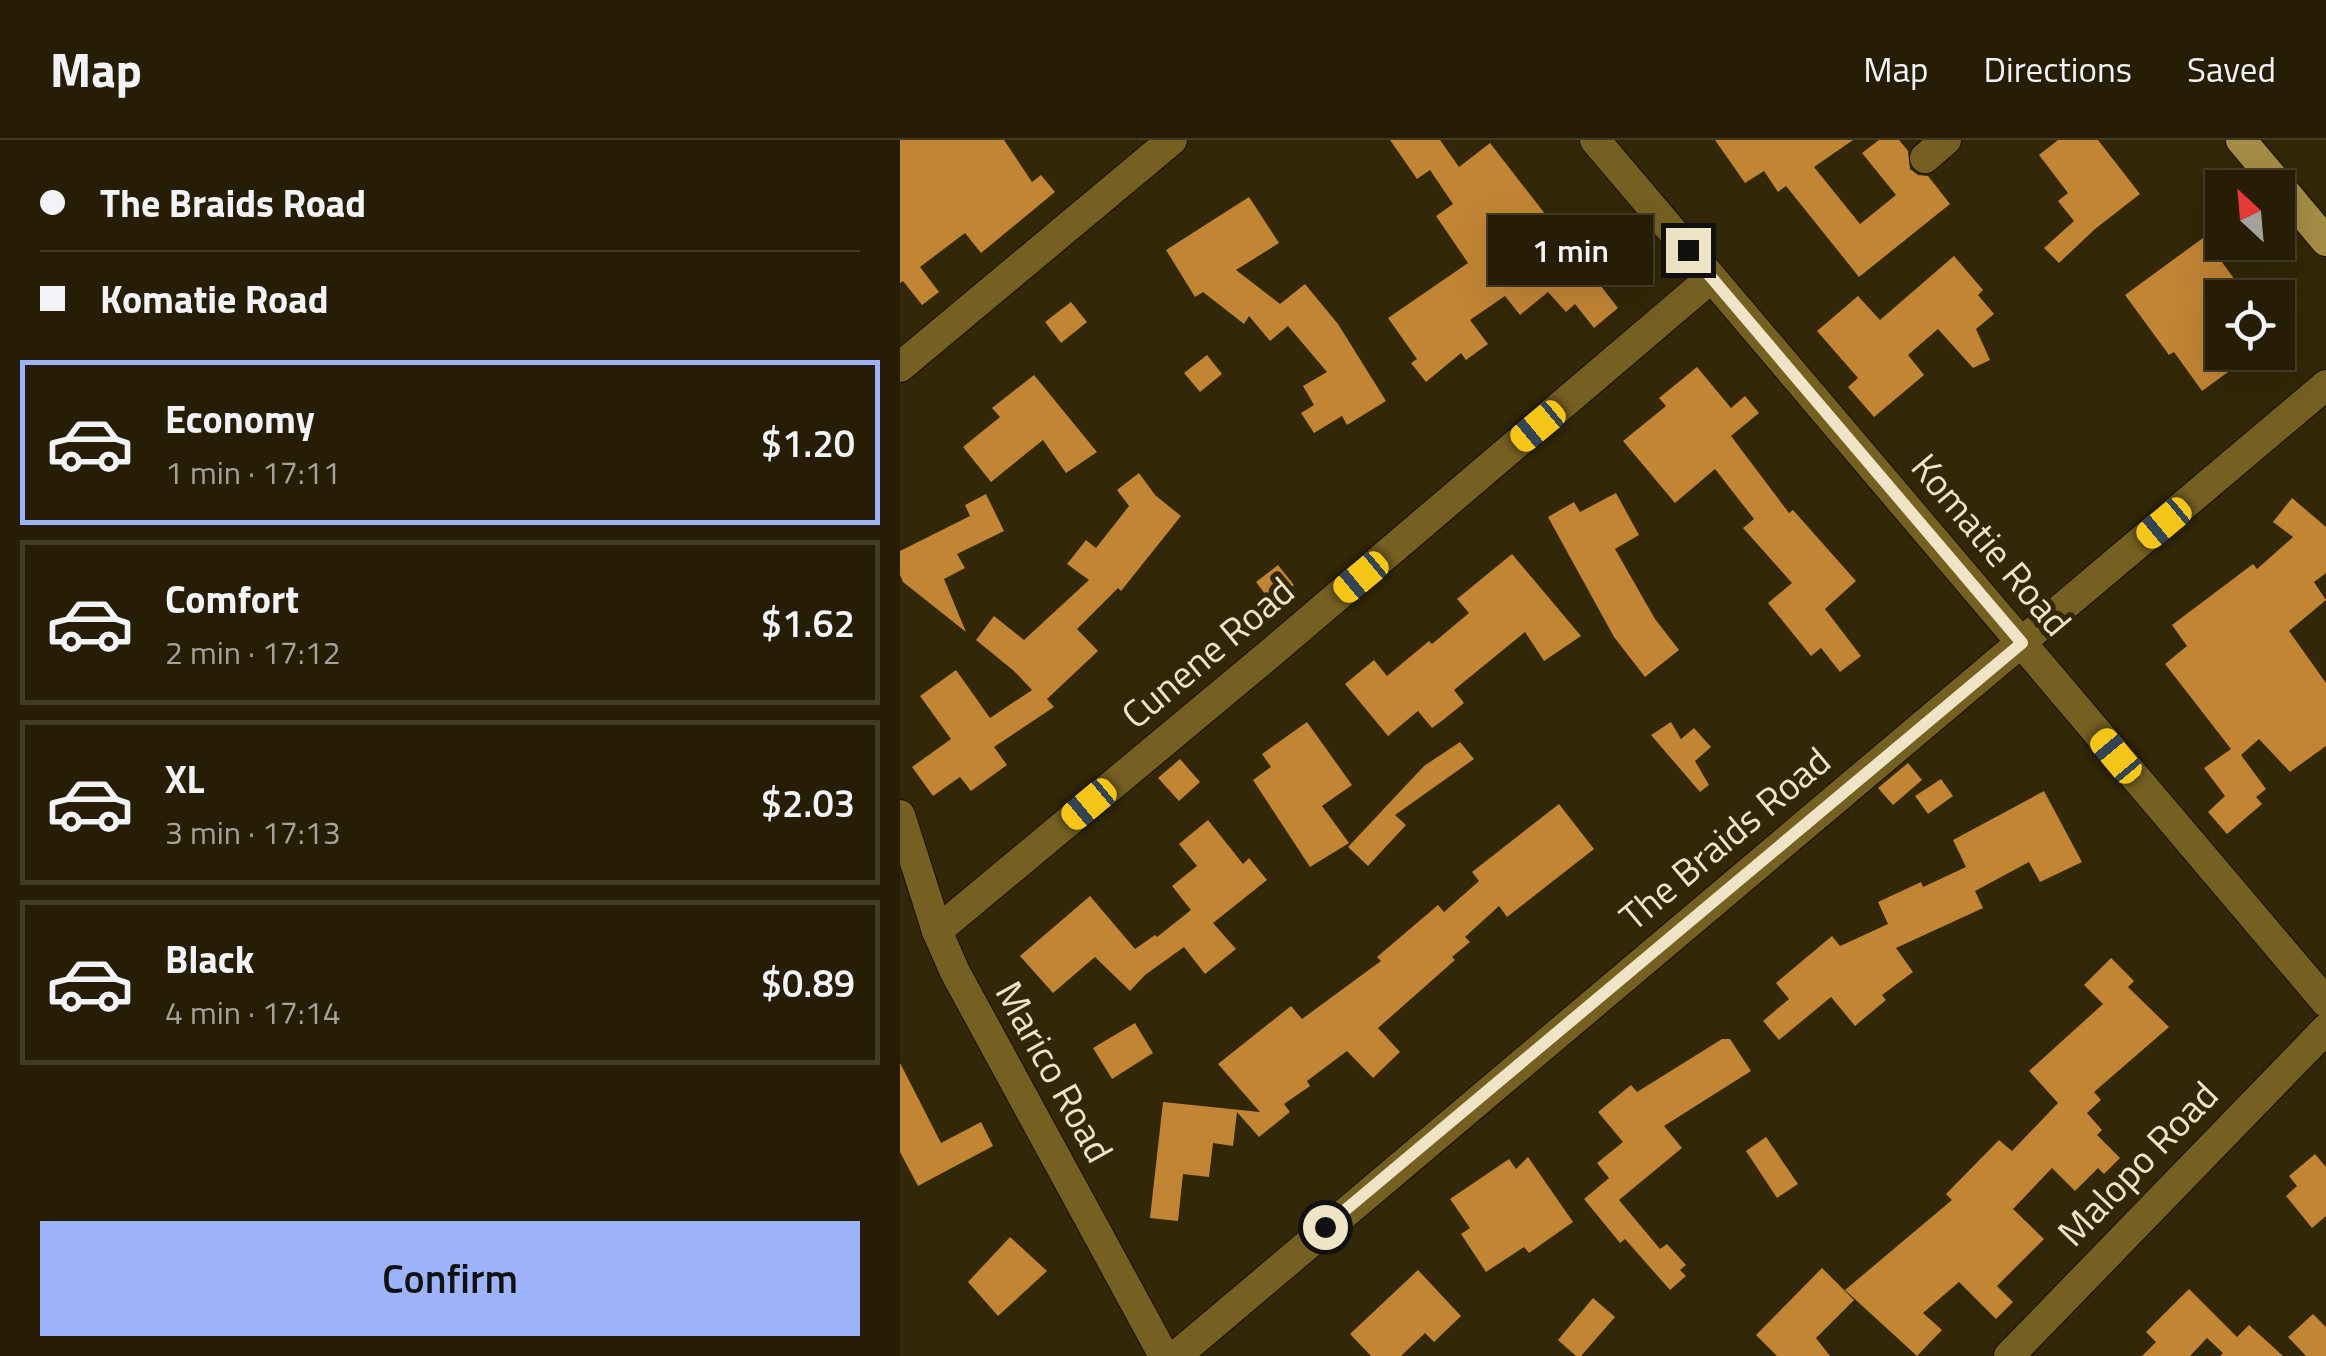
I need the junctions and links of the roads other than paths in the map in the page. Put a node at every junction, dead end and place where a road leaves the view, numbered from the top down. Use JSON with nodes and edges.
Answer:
{"nodes":[{"id":1,"x":1172,"y":140,"type":"edge"},
{"id":2,"x":1595,"y":140,"type":"edge"},
{"id":3,"x":2241,"y":140,"type":"edge"},
{"id":4,"x":2326,"y":241,"type":"edge"},
{"id":5,"x":1710,"y":278,"type":"junction"},
{"id":6,"x":900,"y":367,"type":"edge"},
{"id":7,"x":2326,"y":386,"type":"edge"},
{"id":8,"x":2022,"y":643,"type":"junction"},
{"id":9,"x":900,"y":815,"type":"edge"},
{"id":10,"x":936,"y":930,"type":"junction"},
{"id":11,"x":2326,"y":1002,"type":"edge"},
{"id":12,"x":2326,"y":1028,"type":"edge"},
{"id":13,"x":1164,"y":1356,"type":"edge"},
{"id":14,"x":1176,"y":1356,"type":"edge"},
{"id":15,"x":2009,"y":1356,"type":"edge"}],
"edges":[{"from":1,"to":6,"type":"street"},
{"from":2,"to":5,"type":"street","name":"Komatie Road"},
{"from":3,"to":4,"type":"main road"},
{"from":5,"to":8,"type":"street","name":"Komatie Road"},
{"from":5,"to":10,"type":"street","name":"Cunene Road"},
{"from":7,"to":8,"type":"street","name":"The Braids Road"},
{"from":8,"to":11,"type":"street","name":"Komatie Road"},
{"from":8,"to":14,"type":"street","name":"The Braids Road"},
{"from":9,"to":10,"type":"street","name":"Marico Road"},
{"from":10,"to":13,"type":"street","name":"Marico Road"},
{"from":12,"to":15,"type":"street","name":"Malopo Road"}]}
